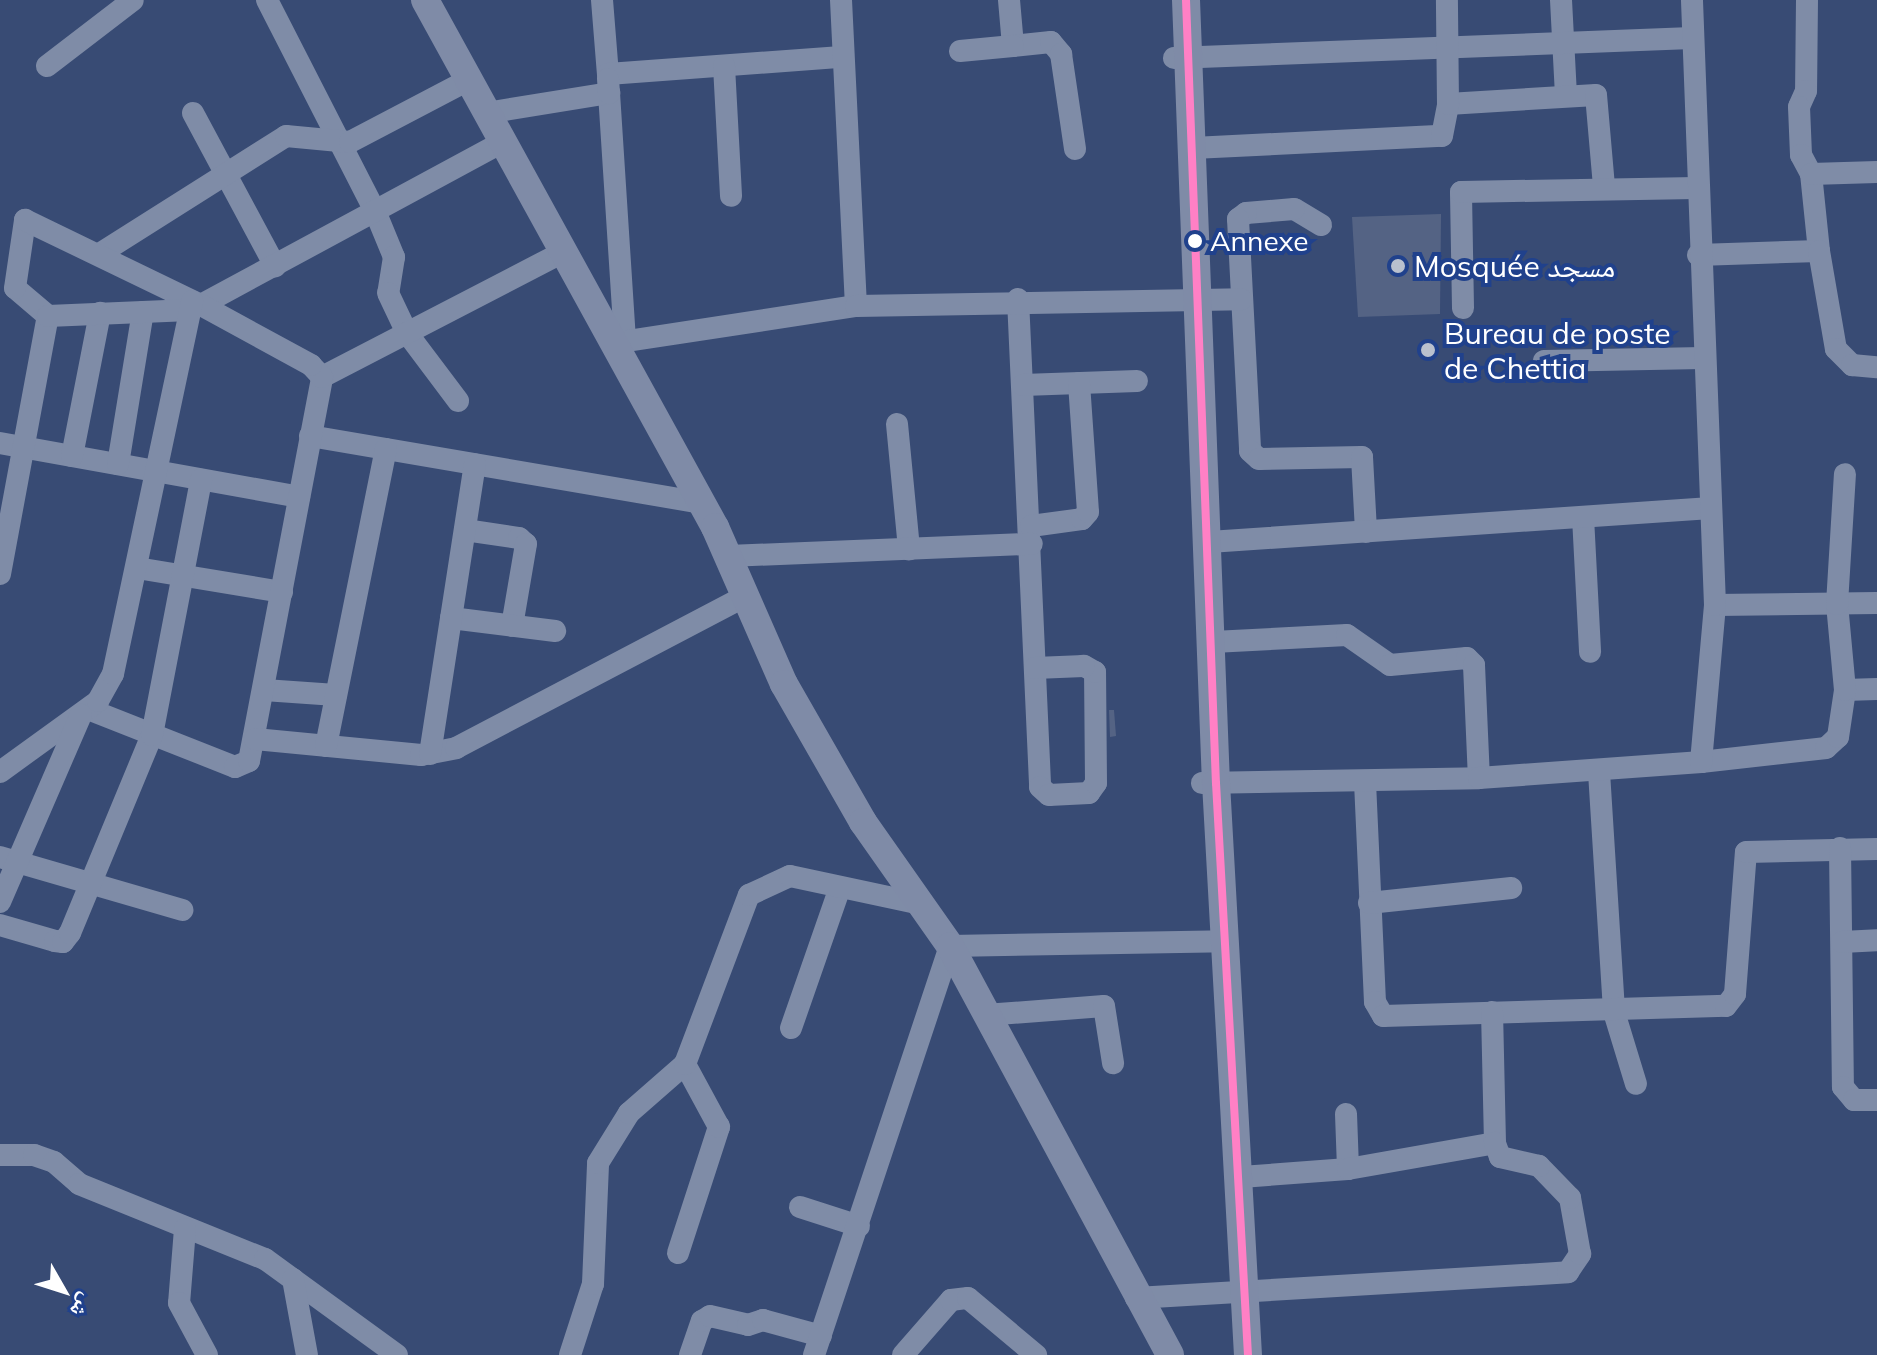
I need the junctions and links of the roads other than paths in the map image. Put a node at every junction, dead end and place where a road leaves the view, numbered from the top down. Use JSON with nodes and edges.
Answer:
{"nodes":[{"id":1,"x":133,"y":0,"type":"edge"},
{"id":2,"x":267,"y":0,"type":"edge"},
{"id":3,"x":425,"y":0,"type":"edge"},
{"id":4,"x":602,"y":0,"type":"edge"},
{"id":5,"x":841,"y":0,"type":"edge"},
{"id":6,"x":1009,"y":0,"type":"edge"},
{"id":7,"x":1172,"y":0,"type":"edge"},
{"id":8,"x":1186,"y":0,"type":"edge"},
{"id":9,"x":1447,"y":0,"type":"edge"},
{"id":10,"x":1561,"y":0,"type":"edge"},
{"id":11,"x":1692,"y":0,"type":"edge"},
{"id":12,"x":1807,"y":0,"type":"edge"},
{"id":13,"x":1692,"y":38,"type":"junction"},
{"id":14,"x":1561,"y":43,"type":"junction"},
{"id":15,"x":1013,"y":46,"type":"junction"},
{"id":16,"x":1449,"y":48,"type":"junction"},
{"id":17,"x":960,"y":51,"type":"dead end"},
{"id":18,"x":841,"y":57,"type":"junction"},
{"id":19,"x":1181,"y":57,"type":"junction"},
{"id":20,"x":47,"y":66,"type":"dead end"},
{"id":21,"x":724,"y":66,"type":"junction"},
{"id":22,"x":468,"y":80,"type":"junction"},
{"id":23,"x":609,"y":83,"type":"junction"},
{"id":24,"x":1566,"y":96,"type":"junction"},
{"id":25,"x":1448,"y":104,"type":"junction"},
{"id":26,"x":193,"y":113,"type":"dead end"},
{"id":27,"x":486,"y":113,"type":"junction"},
{"id":28,"x":502,"y":142,"type":"junction"},
{"id":29,"x":342,"y":144,"type":"junction"},
{"id":30,"x":1193,"y":148,"type":"junction"},
{"id":31,"x":1075,"y":149,"type":"dead end"},
{"id":32,"x":1877,"y":172,"type":"edge"},
{"id":33,"x":225,"y":173,"type":"junction"},
{"id":34,"x":1811,"y":174,"type":"junction"},
{"id":35,"x":1604,"y":187,"type":"junction"},
{"id":36,"x":1696,"y":188,"type":"junction"},
{"id":37,"x":731,"y":196,"type":"dead end"},
{"id":38,"x":375,"y":211,"type":"junction"},
{"id":39,"x":1321,"y":225,"type":"dead end"},
{"id":40,"x":1819,"y":251,"type":"junction"},
{"id":41,"x":101,"y":253,"type":"junction"},
{"id":42,"x":561,"y":253,"type":"junction"},
{"id":43,"x":1698,"y":255,"type":"junction"},
{"id":44,"x":275,"y":266,"type":"junction"},
{"id":45,"x":1018,"y":299,"type":"junction"},
{"id":46,"x":1241,"y":299,"type":"junction"},
{"id":47,"x":1191,"y":301,"type":"junction"},
{"id":48,"x":194,"y":305,"type":"junction"},
{"id":49,"x":856,"y":306,"type":"junction"},
{"id":50,"x":1463,"y":308,"type":"dead end"},
{"id":51,"x":143,"y":312,"type":"junction"},
{"id":52,"x":100,"y":313,"type":"junction"},
{"id":53,"x":48,"y":316,"type":"junction"},
{"id":54,"x":407,"y":333,"type":"junction"},
{"id":55,"x":619,"y":342,"type":"junction"},
{"id":56,"x":1703,"y":358,"type":"junction"},
{"id":57,"x":1544,"y":361,"type":"dead end"},
{"id":58,"x":1877,"y":367,"type":"edge"},
{"id":59,"x":322,"y":377,"type":"junction"},
{"id":60,"x":1137,"y":381,"type":"dead end"},
{"id":61,"x":1079,"y":383,"type":"junction"},
{"id":62,"x":1023,"y":385,"type":"junction"},
{"id":63,"x":458,"y":401,"type":"dead end"},
{"id":64,"x":897,"y":424,"type":"dead end"},
{"id":65,"x":310,"y":436,"type":"junction"},
{"id":66,"x":0,"y":443,"type":"edge"},
{"id":67,"x":24,"y":447,"type":"junction"},
{"id":68,"x":386,"y":449,"type":"junction"},
{"id":69,"x":72,"y":456,"type":"junction"},
{"id":70,"x":118,"y":464,"type":"junction"},
{"id":71,"x":475,"y":464,"type":"junction"},
{"id":72,"x":158,"y":472,"type":"junction"},
{"id":73,"x":1845,"y":474,"type":"dead end"},
{"id":74,"x":201,"y":480,"type":"junction"},
{"id":75,"x":299,"y":497,"type":"junction"},
{"id":76,"x":701,"y":503,"type":"junction"},
{"id":77,"x":1711,"y":508,"type":"junction"},
{"id":78,"x":1583,"y":517,"type":"junction"},
{"id":79,"x":465,"y":530,"type":"junction"},
{"id":80,"x":1366,"y":532,"type":"junction"},
{"id":81,"x":1032,"y":535,"type":"junction"},
{"id":82,"x":1209,"y":542,"type":"junction"},
{"id":83,"x":909,"y":549,"type":"junction"},
{"id":84,"x":728,"y":556,"type":"junction"},
{"id":85,"x":137,"y":568,"type":"junction"},
{"id":86,"x":0,"y":574,"type":"edge"},
{"id":87,"x":184,"y":576,"type":"junction"},
{"id":88,"x":282,"y":592,"type":"junction"},
{"id":89,"x":746,"y":596,"type":"junction"},
{"id":90,"x":1877,"y":603,"type":"edge"},
{"id":91,"x":1837,"y":604,"type":"junction"},
{"id":92,"x":1715,"y":605,"type":"junction"},
{"id":93,"x":451,"y":618,"type":"junction"},
{"id":94,"x":512,"y":626,"type":"junction"},
{"id":95,"x":555,"y":631,"type":"dead end"},
{"id":96,"x":1213,"y":642,"type":"junction"},
{"id":97,"x":1590,"y":652,"type":"dead end"},
{"id":98,"x":1035,"y":668,"type":"junction"},
{"id":99,"x":1877,"y":689,"type":"edge"},
{"id":100,"x":264,"y":690,"type":"junction"},
{"id":101,"x":1845,"y":690,"type":"junction"},
{"id":102,"x":336,"y":695,"type":"junction"},
{"id":103,"x":84,"y":712,"type":"junction"},
{"id":104,"x":152,"y":735,"type":"junction"},
{"id":105,"x":255,"y":739,"type":"junction"},
{"id":106,"x":326,"y":746,"type":"junction"},
{"id":107,"x":430,"y":754,"type":"junction"},
{"id":108,"x":1701,"y":762,"type":"junction"},
{"id":109,"x":0,"y":772,"type":"edge"},
{"id":110,"x":1599,"y":772,"type":"junction"},
{"id":111,"x":1479,"y":778,"type":"junction"},
{"id":112,"x":1365,"y":782,"type":"junction"},
{"id":113,"x":1209,"y":783,"type":"junction"},
{"id":114,"x":1840,"y":848,"type":"junction"},
{"id":115,"x":1877,"y":849,"type":"edge"},
{"id":116,"x":9,"y":859,"type":"edge"},
{"id":117,"x":92,"y":884,"type":"junction"},
{"id":118,"x":840,"y":887,"type":"junction"},
{"id":119,"x":1511,"y":888,"type":"dead end"},
{"id":120,"x":0,"y":902,"type":"edge"},
{"id":121,"x":1369,"y":903,"type":"junction"},
{"id":122,"x":921,"y":904,"type":"junction"},
{"id":123,"x":182,"y":910,"type":"dead end"},
{"id":124,"x":0,"y":925,"type":"edge"},
{"id":125,"x":1877,"y":940,"type":"edge"},
{"id":126,"x":1218,"y":941,"type":"junction"},
{"id":127,"x":1842,"y":942,"type":"junction"},
{"id":128,"x":950,"y":946,"type":"junction"},
{"id":129,"x":1492,"y":1012,"type":"junction"},
{"id":130,"x":1614,"y":1012,"type":"junction"},
{"id":131,"x":985,"y":1015,"type":"junction"},
{"id":132,"x":791,"y":1028,"type":"dead end"},
{"id":133,"x":1113,"y":1063,"type":"dead end"},
{"id":134,"x":685,"y":1064,"type":"junction"},
{"id":135,"x":1636,"y":1084,"type":"dead end"},
{"id":136,"x":1877,"y":1100,"type":"edge"},
{"id":137,"x":1346,"y":1114,"type":"dead end"},
{"id":138,"x":1495,"y":1143,"type":"junction"},
{"id":139,"x":0,"y":1155,"type":"edge"},
{"id":140,"x":1348,"y":1169,"type":"junction"},
{"id":141,"x":1241,"y":1177,"type":"junction"},
{"id":142,"x":800,"y":1207,"type":"dead end"},
{"id":143,"x":859,"y":1226,"type":"junction"},
{"id":144,"x":185,"y":1229,"type":"junction"},
{"id":145,"x":678,"y":1253,"type":"dead end"},
{"id":146,"x":293,"y":1279,"type":"junction"},
{"id":147,"x":1238,"y":1290,"type":"junction"},
{"id":148,"x":1136,"y":1298,"type":"junction"},
{"id":149,"x":817,"y":1346,"type":"edge"},
{"id":150,"x":207,"y":1355,"type":"edge"},
{"id":151,"x":307,"y":1355,"type":"edge"},
{"id":152,"x":397,"y":1355,"type":"edge"},
{"id":153,"x":570,"y":1355,"type":"edge"},
{"id":154,"x":690,"y":1355,"type":"edge"},
{"id":155,"x":903,"y":1355,"type":"edge"},
{"id":156,"x":1036,"y":1355,"type":"edge"},
{"id":157,"x":1170,"y":1355,"type":"edge"},
{"id":158,"x":1232,"y":1355,"type":"edge"},
{"id":159,"x":1248,"y":1355,"type":"edge"}],
"edges":[{"from":1,"to":20,"type":"street"},
{"from":2,"to":29,"type":"street"},
{"from":3,"to":22,"type":"main road"},
{"from":4,"to":23,"type":"street"},
{"from":5,"to":18,"type":"street"},
{"from":6,"to":15,"type":"street"},
{"from":7,"to":19,"type":"main road"},
{"from":8,"to":19,"type":"main road"},
{"from":9,"to":16,"type":"street"},
{"from":10,"to":14,"type":"street"},
{"from":11,"to":13,"type":"street"},
{"from":12,"to":34,"type":"street"},
{"from":13,"to":14,"type":"street"},
{"from":13,"to":36,"type":"street"},
{"from":14,"to":16,"type":"street"},
{"from":14,"to":24,"type":"street"},
{"from":15,"to":17,"type":"street"},
{"from":15,"to":31,"type":"street"},
{"from":16,"to":19,"type":"street"},
{"from":16,"to":25,"type":"street"},
{"from":18,"to":21,"type":"street"},
{"from":18,"to":49,"type":"street"},
{"from":19,"to":30,"type":"main road"},
{"from":19,"to":47,"type":"main road"},
{"from":21,"to":23,"type":"street"},
{"from":21,"to":37,"type":"street"},
{"from":22,"to":27,"type":"main road"},
{"from":22,"to":29,"type":"street"},
{"from":23,"to":27,"type":"street"},
{"from":23,"to":55,"type":"street"},
{"from":24,"to":25,"type":"street"},
{"from":24,"to":35,"type":"street"},
{"from":25,"to":30,"type":"street"},
{"from":26,"to":33,"type":"street"},
{"from":27,"to":28,"type":"main road"},
{"from":28,"to":38,"type":"street"},
{"from":28,"to":42,"type":"main road"},
{"from":29,"to":33,"type":"street"},
{"from":29,"to":38,"type":"street"},
{"from":30,"to":47,"type":"main road"},
{"from":32,"to":34,"type":"street"},
{"from":33,"to":41,"type":"street"},
{"from":33,"to":44,"type":"street"},
{"from":34,"to":40,"type":"street"},
{"from":35,"to":36,"type":"street"},
{"from":35,"to":50,"type":"street"},
{"from":36,"to":43,"type":"street"},
{"from":38,"to":44,"type":"street"},
{"from":38,"to":54,"type":"street"},
{"from":39,"to":46,"type":"street"},
{"from":40,"to":43,"type":"street"},
{"from":40,"to":58,"type":"street"},
{"from":41,"to":48,"type":"street"},
{"from":41,"to":53,"type":"street"},
{"from":42,"to":54,"type":"street"},
{"from":42,"to":55,"type":"main road"},
{"from":43,"to":56,"type":"street"},
{"from":44,"to":48,"type":"street"},
{"from":45,"to":47,"type":"street"},
{"from":45,"to":49,"type":"street"},
{"from":45,"to":62,"type":"street"},
{"from":46,"to":47,"type":"street"},
{"from":46,"to":80,"type":"street"},
{"from":47,"to":82,"type":"main road"},
{"from":47,"to":113,"type":"main road"},
{"from":48,"to":51,"type":"street"},
{"from":48,"to":59,"type":"street"},
{"from":48,"to":72,"type":"street"},
{"from":49,"to":55,"type":"street"},
{"from":51,"to":52,"type":"street"},
{"from":51,"to":70,"type":"street"},
{"from":52,"to":53,"type":"street"},
{"from":52,"to":69,"type":"street"},
{"from":53,"to":67,"type":"street"},
{"from":54,"to":59,"type":"street"},
{"from":54,"to":63,"type":"street"},
{"from":55,"to":76,"type":"main road"},
{"from":56,"to":57,"type":"street"},
{"from":56,"to":77,"type":"street"},
{"from":59,"to":65,"type":"street"},
{"from":60,"to":61,"type":"street"},
{"from":61,"to":62,"type":"street"},
{"from":61,"to":81,"type":"street"},
{"from":62,"to":81,"type":"street"},
{"from":64,"to":83,"type":"street"},
{"from":65,"to":68,"type":"street"},
{"from":65,"to":75,"type":"street"},
{"from":66,"to":67,"type":"street"},
{"from":67,"to":69,"type":"street"},
{"from":67,"to":86,"type":"street"},
{"from":68,"to":71,"type":"street"},
{"from":68,"to":102,"type":"street"},
{"from":69,"to":70,"type":"street"},
{"from":70,"to":72,"type":"street"},
{"from":71,"to":76,"type":"street"},
{"from":71,"to":79,"type":"street"},
{"from":72,"to":74,"type":"street"},
{"from":72,"to":85,"type":"street"},
{"from":73,"to":91,"type":"street"},
{"from":74,"to":75,"type":"street"},
{"from":74,"to":87,"type":"street"},
{"from":75,"to":88,"type":"street"},
{"from":76,"to":84,"type":"main road"},
{"from":77,"to":78,"type":"street"},
{"from":77,"to":92,"type":"street"},
{"from":78,"to":80,"type":"street"},
{"from":78,"to":97,"type":"street"},
{"from":79,"to":93,"type":"street"},
{"from":79,"to":94,"type":"street"},
{"from":80,"to":82,"type":"street"},
{"from":81,"to":83,"type":"street"},
{"from":81,"to":98,"type":"street"},
{"from":82,"to":96,"type":"main road"},
{"from":83,"to":84,"type":"street"},
{"from":84,"to":89,"type":"main road"},
{"from":85,"to":87,"type":"street"},
{"from":85,"to":103,"type":"street"},
{"from":87,"to":88,"type":"street"},
{"from":87,"to":104,"type":"street"},
{"from":88,"to":100,"type":"street"},
{"from":89,"to":107,"type":"street"},
{"from":89,"to":122,"type":"main road"},
{"from":90,"to":91,"type":"street"},
{"from":91,"to":92,"type":"street"},
{"from":91,"to":101,"type":"street"},
{"from":92,"to":108,"type":"street"},
{"from":93,"to":94,"type":"street"},
{"from":93,"to":107,"type":"street"},
{"from":94,"to":95,"type":"street"},
{"from":96,"to":111,"type":"street"},
{"from":96,"to":113,"type":"main road"},
{"from":98,"to":98,"type":"street"},
{"from":99,"to":101,"type":"street"},
{"from":100,"to":102,"type":"street"},
{"from":100,"to":105,"type":"street"},
{"from":101,"to":108,"type":"street"},
{"from":102,"to":106,"type":"street"},
{"from":103,"to":104,"type":"street"},
{"from":103,"to":109,"type":"street"},
{"from":103,"to":116,"type":"street"},
{"from":104,"to":105,"type":"street"},
{"from":104,"to":117,"type":"street"},
{"from":105,"to":106,"type":"street"},
{"from":106,"to":107,"type":"street"},
{"from":108,"to":110,"type":"street"},
{"from":110,"to":111,"type":"street"},
{"from":110,"to":130,"type":"street"},
{"from":111,"to":112,"type":"street"},
{"from":112,"to":113,"type":"street"},
{"from":112,"to":121,"type":"street"},
{"from":113,"to":126,"type":"main road"},
{"from":114,"to":115,"type":"street"},
{"from":114,"to":127,"type":"street"},
{"from":114,"to":130,"type":"street"},
{"from":116,"to":117,"type":"street"},
{"from":116,"to":120,"type":"street"},
{"from":117,"to":123,"type":"street"},
{"from":117,"to":124,"type":"street"},
{"from":118,"to":122,"type":"street"},
{"from":118,"to":132,"type":"street"},
{"from":118,"to":134,"type":"street"},
{"from":119,"to":121,"type":"street"},
{"from":121,"to":129,"type":"street"},
{"from":122,"to":128,"type":"main road"},
{"from":125,"to":127,"type":"street"},
{"from":126,"to":128,"type":"street"},
{"from":126,"to":141,"type":"main road"},
{"from":126,"to":147,"type":"main road"},
{"from":127,"to":136,"type":"street"},
{"from":128,"to":131,"type":"main road"},
{"from":128,"to":143,"type":"street"},
{"from":129,"to":130,"type":"street"},
{"from":129,"to":138,"type":"street"},
{"from":130,"to":135,"type":"street"},
{"from":131,"to":133,"type":"street"},
{"from":131,"to":148,"type":"main road"},
{"from":134,"to":145,"type":"street"},
{"from":134,"to":153,"type":"street"},
{"from":137,"to":140,"type":"street"},
{"from":138,"to":140,"type":"street"},
{"from":138,"to":147,"type":"street"},
{"from":139,"to":144,"type":"street"},
{"from":140,"to":141,"type":"street"},
{"from":141,"to":147,"type":"main road"},
{"from":142,"to":143,"type":"street"},
{"from":143,"to":149,"type":"street"},
{"from":144,"to":146,"type":"street"},
{"from":144,"to":150,"type":"street"},
{"from":146,"to":151,"type":"street"},
{"from":146,"to":152,"type":"street"},
{"from":147,"to":148,"type":"street"},
{"from":147,"to":158,"type":"main road"},
{"from":147,"to":159,"type":"main road"},
{"from":148,"to":157,"type":"main road"},
{"from":149,"to":154,"type":"street"},
{"from":155,"to":156,"type":"street"}]}
